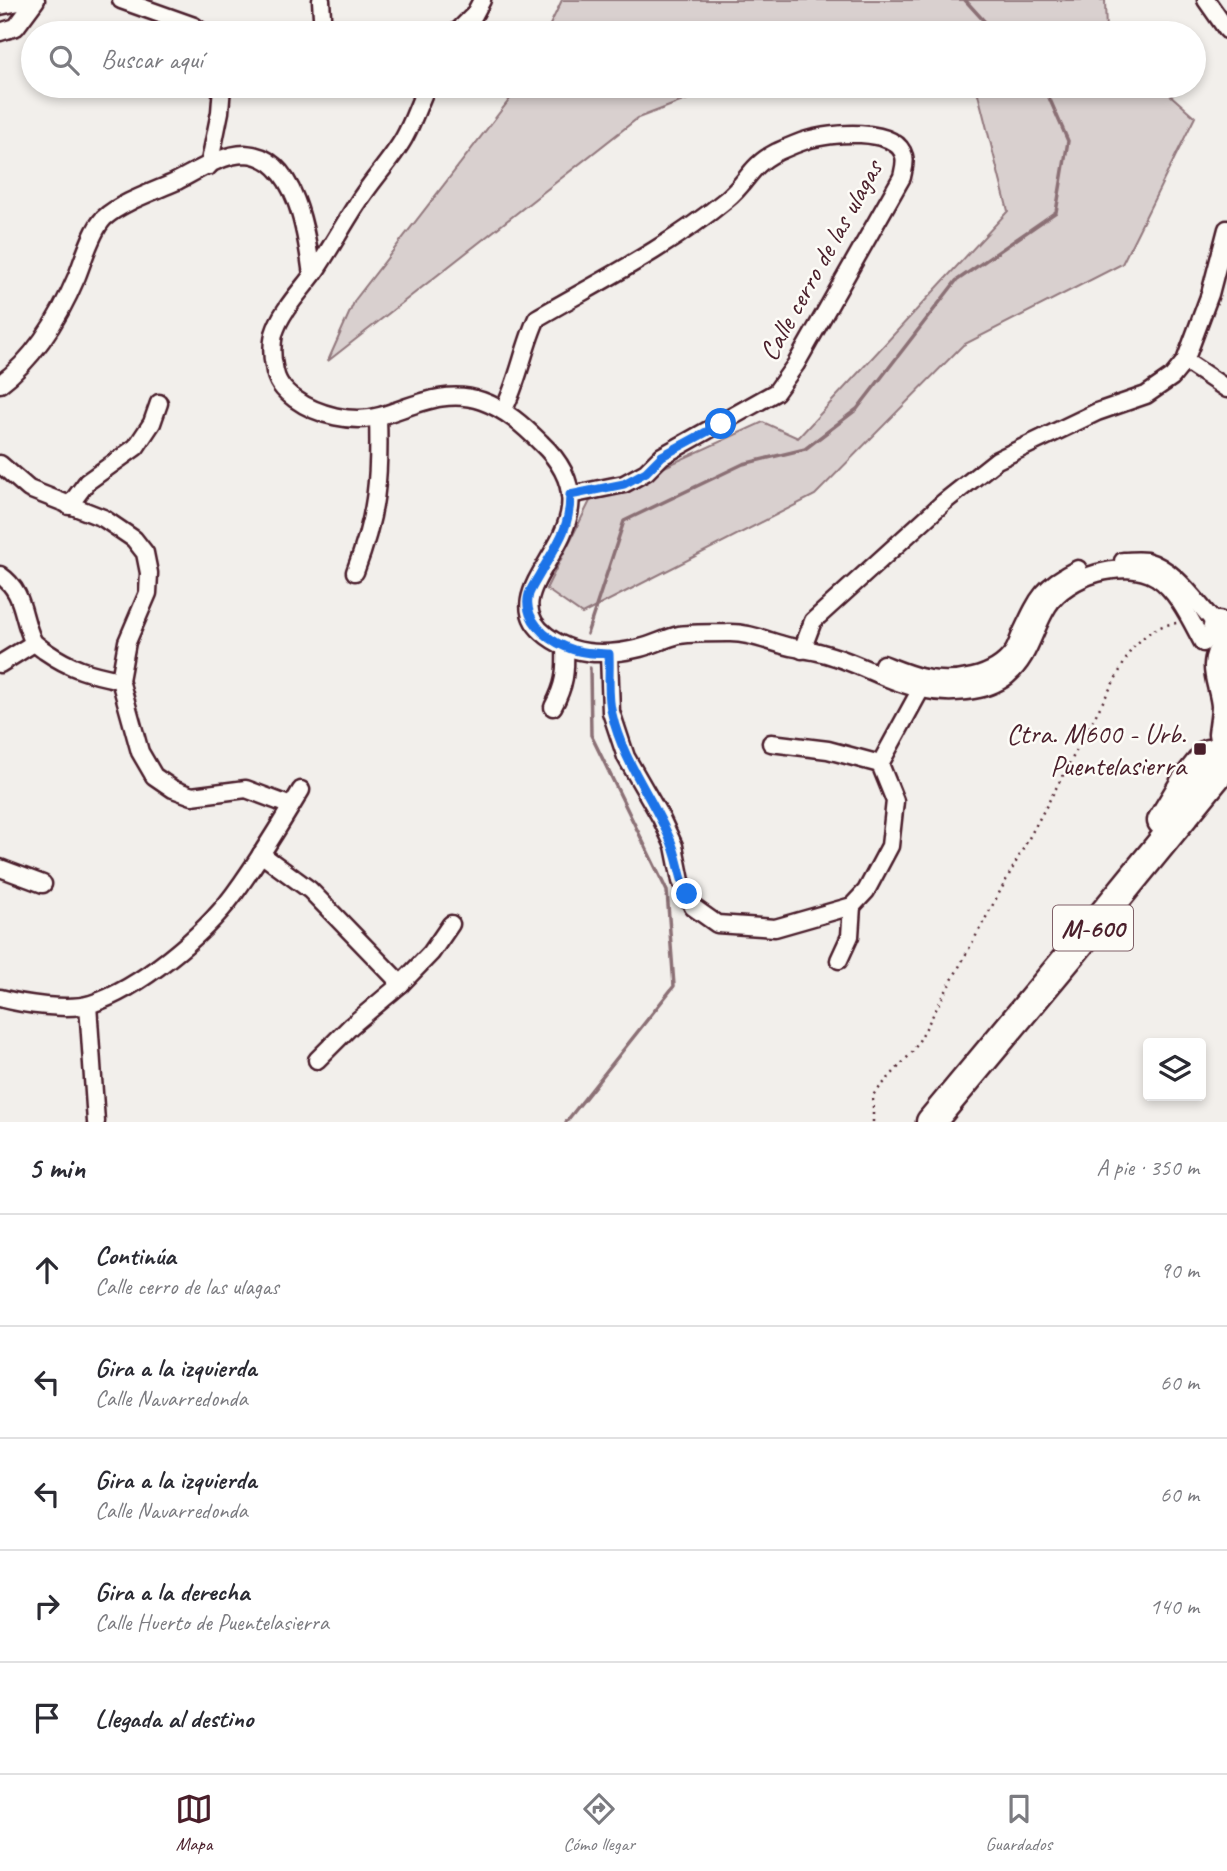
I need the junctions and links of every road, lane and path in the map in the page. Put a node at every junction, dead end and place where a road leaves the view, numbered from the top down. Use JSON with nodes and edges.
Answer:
{"nodes":[{"id":1,"x":121,"y":0,"type":"edge"},
{"id":2,"x":321,"y":0,"type":"edge"},
{"id":3,"x":482,"y":0,"type":"edge"},
{"id":4,"x":1206,"y":0,"type":"edge"},
{"id":5,"x":26,"y":1,"type":"edge"},
{"id":6,"x":0,"y":6,"type":"edge"},
{"id":7,"x":180,"y":21,"type":"edge"},
{"id":8,"x":322,"y":21,"type":"edge"},
{"id":9,"x":468,"y":21,"type":"edge"},
{"id":10,"x":1227,"y":30,"type":"edge"},
{"id":11,"x":0,"y":32,"type":"edge"},
{"id":12,"x":221,"y":98,"type":"edge"},
{"id":13,"x":422,"y":98,"type":"edge"},
{"id":14,"x":209,"y":166,"type":"junction"},
{"id":15,"x":1227,"y":229,"type":"edge"},
{"id":16,"x":312,"y":275,"type":"junction"},
{"id":17,"x":1185,"y":361,"type":"junction"},
{"id":18,"x":0,"y":384,"type":"edge"},
{"id":19,"x":1227,"y":389,"type":"edge"},
{"id":20,"x":159,"y":403,"type":"dead end"},
{"id":21,"x":503,"y":411,"type":"junction"},
{"id":22,"x":378,"y":417,"type":"junction"},
{"id":23,"x":0,"y":464,"type":"edge"},
{"id":24,"x":570,"y":495,"type":"junction"},
{"id":25,"x":69,"y":506,"type":"junction"},
{"id":26,"x":355,"y":572,"type":"dead end"},
{"id":27,"x":0,"y":575,"type":"edge"},
{"id":28,"x":1217,"y":641,"type":"edge"},
{"id":29,"x":34,"y":643,"type":"junction"},
{"id":30,"x":565,"y":647,"type":"junction"},
{"id":31,"x":802,"y":650,"type":"junction"},
{"id":32,"x":609,"y":654,"type":"junction"},
{"id":33,"x":0,"y":664,"type":"edge"},
{"id":34,"x":120,"y":680,"type":"junction"},
{"id":35,"x":922,"y":684,"type":"junction"},
{"id":36,"x":553,"y":707,"type":"dead end"},
{"id":37,"x":1226,"y":739,"type":"edge"},
{"id":38,"x":771,"y":743,"type":"dead end"},
{"id":39,"x":1227,"y":763,"type":"edge"},
{"id":40,"x":880,"y":764,"type":"junction"},
{"id":41,"x":301,"y":790,"type":"dead end"},
{"id":42,"x":291,"y":806,"type":"junction"},
{"id":43,"x":1191,"y":809,"type":"junction"},
{"id":44,"x":261,"y":854,"type":"junction"},
{"id":45,"x":0,"y":868,"type":"edge"},
{"id":46,"x":43,"y":884,"type":"dead end"},
{"id":47,"x":852,"y":906,"type":"junction"},
{"id":48,"x":451,"y":924,"type":"dead end"},
{"id":49,"x":839,"y":960,"type":"dead end"},
{"id":50,"x":401,"y":984,"type":"junction"},
{"id":51,"x":0,"y":998,"type":"edge"},
{"id":52,"x":88,"y":1005,"type":"junction"},
{"id":53,"x":994,"y":1047,"type":"junction"},
{"id":54,"x":317,"y":1060,"type":"dead end"},
{"id":55,"x":96,"y":1122,"type":"edge"},
{"id":56,"x":873,"y":1122,"type":"edge"},
{"id":57,"x":931,"y":1122,"type":"edge"}],
"edges":[{"from":1,"to":7,"type":"street"},
{"from":2,"to":8,"type":"street"},
{"from":3,"to":9,"type":"street"},
{"from":4,"to":10,"type":"street"},
{"from":5,"to":6,"type":"street"},
{"from":5,"to":11,"type":"street"},
{"from":12,"to":14,"type":"street"},
{"from":13,"to":16,"type":"street"},
{"from":14,"to":16,"type":"street"},
{"from":14,"to":18,"type":"street"},
{"from":15,"to":17,"type":"street"},
{"from":16,"to":22,"type":"street"},
{"from":17,"to":19,"type":"street"},
{"from":17,"to":31,"type":"street"},
{"from":20,"to":25,"type":"street"},
{"from":21,"to":22,"type":"street"},
{"from":21,"to":24,"type":"street"},
{"from":21,"to":24,"type":"street","name":"Calle cerro de las ulagas"},
{"from":22,"to":26,"type":"street"},
{"from":23,"to":25,"type":"street"},
{"from":24,"to":30,"type":"street"},
{"from":25,"to":34,"type":"street"},
{"from":27,"to":29,"type":"street"},
{"from":28,"to":35,"type":"street"},
{"from":28,"to":35,"type":"street"},
{"from":28,"to":37,"type":"highway"},
{"from":28,"to":56,"type":"path"},
{"from":29,"to":33,"type":"street"},
{"from":29,"to":34,"type":"street"},
{"from":30,"to":32,"type":"street"},
{"from":30,"to":36,"type":"street"},
{"from":31,"to":32,"type":"street"},
{"from":31,"to":35,"type":"street"},
{"from":32,"to":47,"type":"street"},
{"from":34,"to":42,"type":"street"},
{"from":35,"to":40,"type":"street"},
{"from":37,"to":43,"type":"highway"},
{"from":37,"to":53,"type":"highway","number":"M-600"},
{"from":38,"to":40,"type":"street"},
{"from":39,"to":43,"type":"highway","number":"M-600"},
{"from":40,"to":47,"type":"street"},
{"from":41,"to":42,"type":"street"},
{"from":42,"to":44,"type":"street"},
{"from":43,"to":53,"type":"highway","number":"M-600"},
{"from":44,"to":50,"type":"street"},
{"from":44,"to":52,"type":"street"},
{"from":45,"to":46,"type":"street"},
{"from":47,"to":49,"type":"street"},
{"from":48,"to":50,"type":"street"},
{"from":50,"to":54,"type":"street"},
{"from":51,"to":52,"type":"street"},
{"from":52,"to":55,"type":"street"},
{"from":53,"to":57,"type":"highway","number":"M-600"}]}
